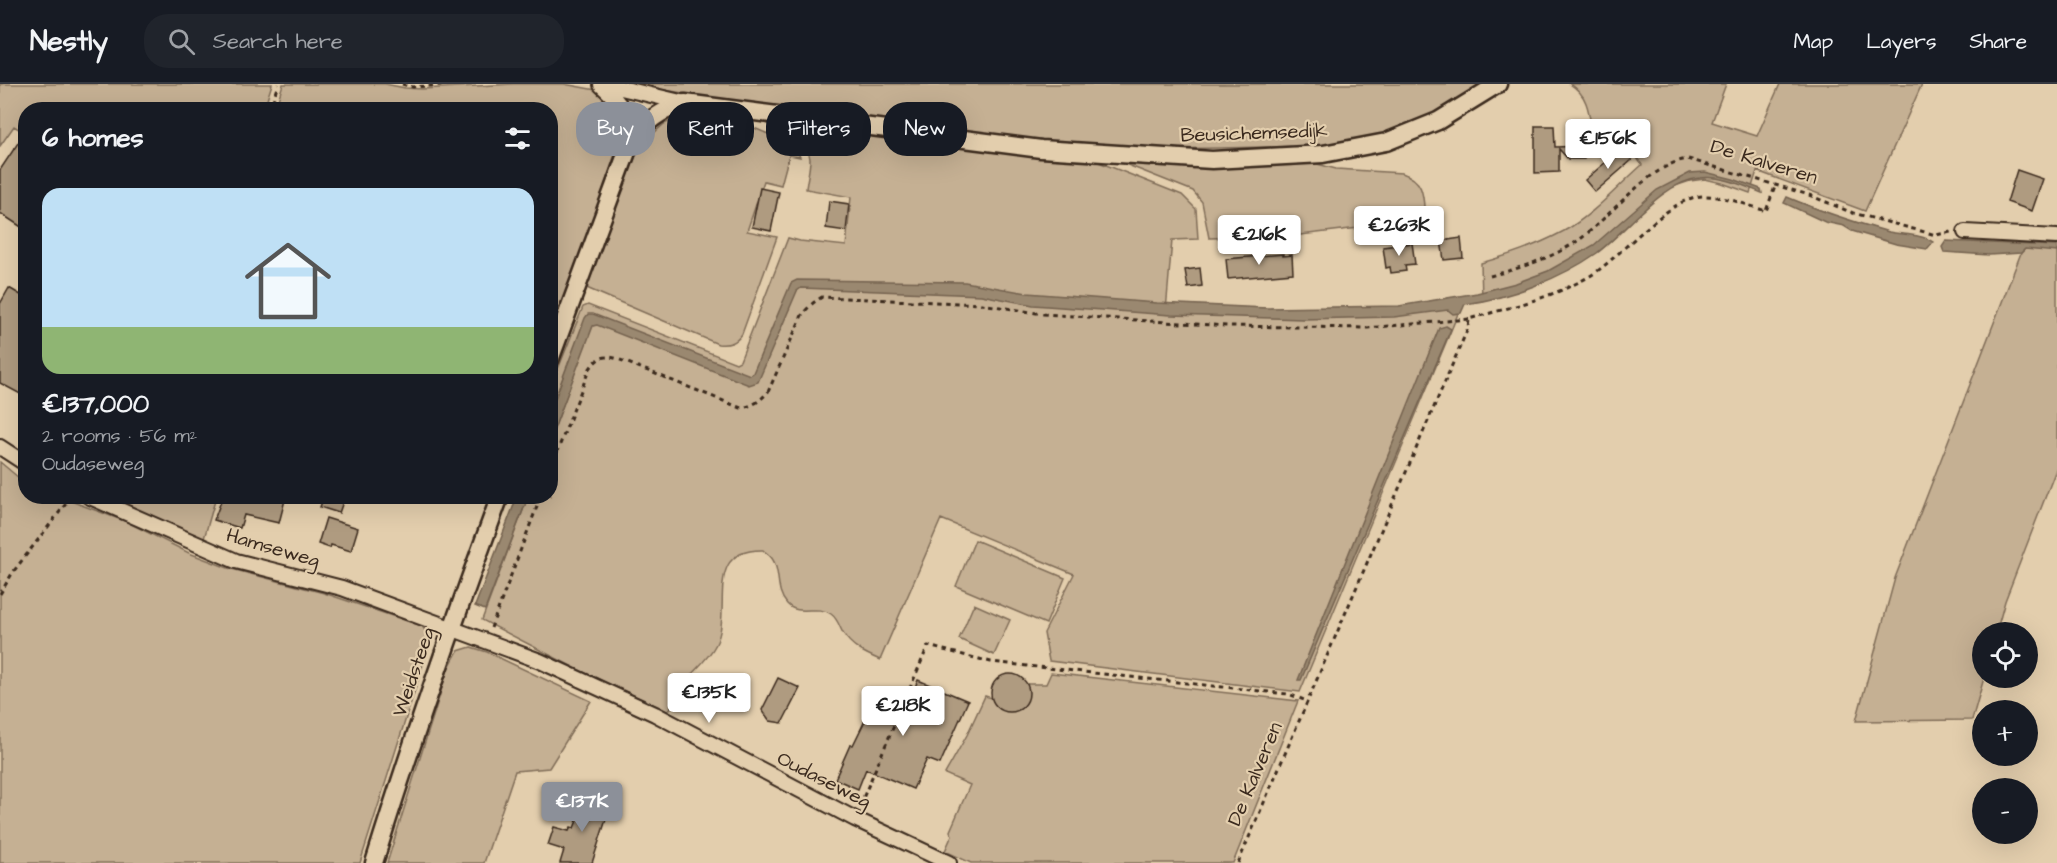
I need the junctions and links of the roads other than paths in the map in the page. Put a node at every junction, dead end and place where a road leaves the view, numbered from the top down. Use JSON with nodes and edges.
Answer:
{"nodes":[{"id":1,"x":602,"y":84,"type":"edge"},
{"id":2,"x":1498,"y":84,"type":"edge"},
{"id":3,"x":617,"y":102,"type":"edge"},
{"id":4,"x":682,"y":102,"type":"edge"},
{"id":5,"x":754,"y":112,"type":"edge"},
{"id":6,"x":625,"y":156,"type":"edge"},
{"id":7,"x":1965,"y":232,"type":"road end"},
{"id":8,"x":2057,"y":237,"type":"edge"},
{"id":9,"x":558,"y":338,"type":"edge"},
{"id":10,"x":0,"y":447,"type":"edge"},
{"id":11,"x":18,"y":459,"type":"edge"},
{"id":12,"x":106,"y":504,"type":"edge"},
{"id":13,"x":497,"y":504,"type":"edge"},
{"id":14,"x":451,"y":628,"type":"junction"},
{"id":15,"x":374,"y":863,"type":"edge"},
{"id":16,"x":949,"y":863,"type":"edge"}],
"edges":[{"from":1,"to":3,"type":"street"},
{"from":1,"to":4,"type":"street","name":"Beusichemsedijk"},
{"from":2,"to":5,"type":"street","name":"Beusichemsedijk"},
{"from":6,"to":9,"type":"street"},
{"from":7,"to":8,"type":"street"},
{"from":10,"to":11,"type":"street"},
{"from":12,"to":14,"type":"street","name":"Hamseweg"},
{"from":13,"to":14,"type":"street","name":"Weidsteeg"},
{"from":14,"to":15,"type":"street","name":"Weidsteeg"},
{"from":14,"to":16,"type":"street","name":"Oudaseweg"}]}
